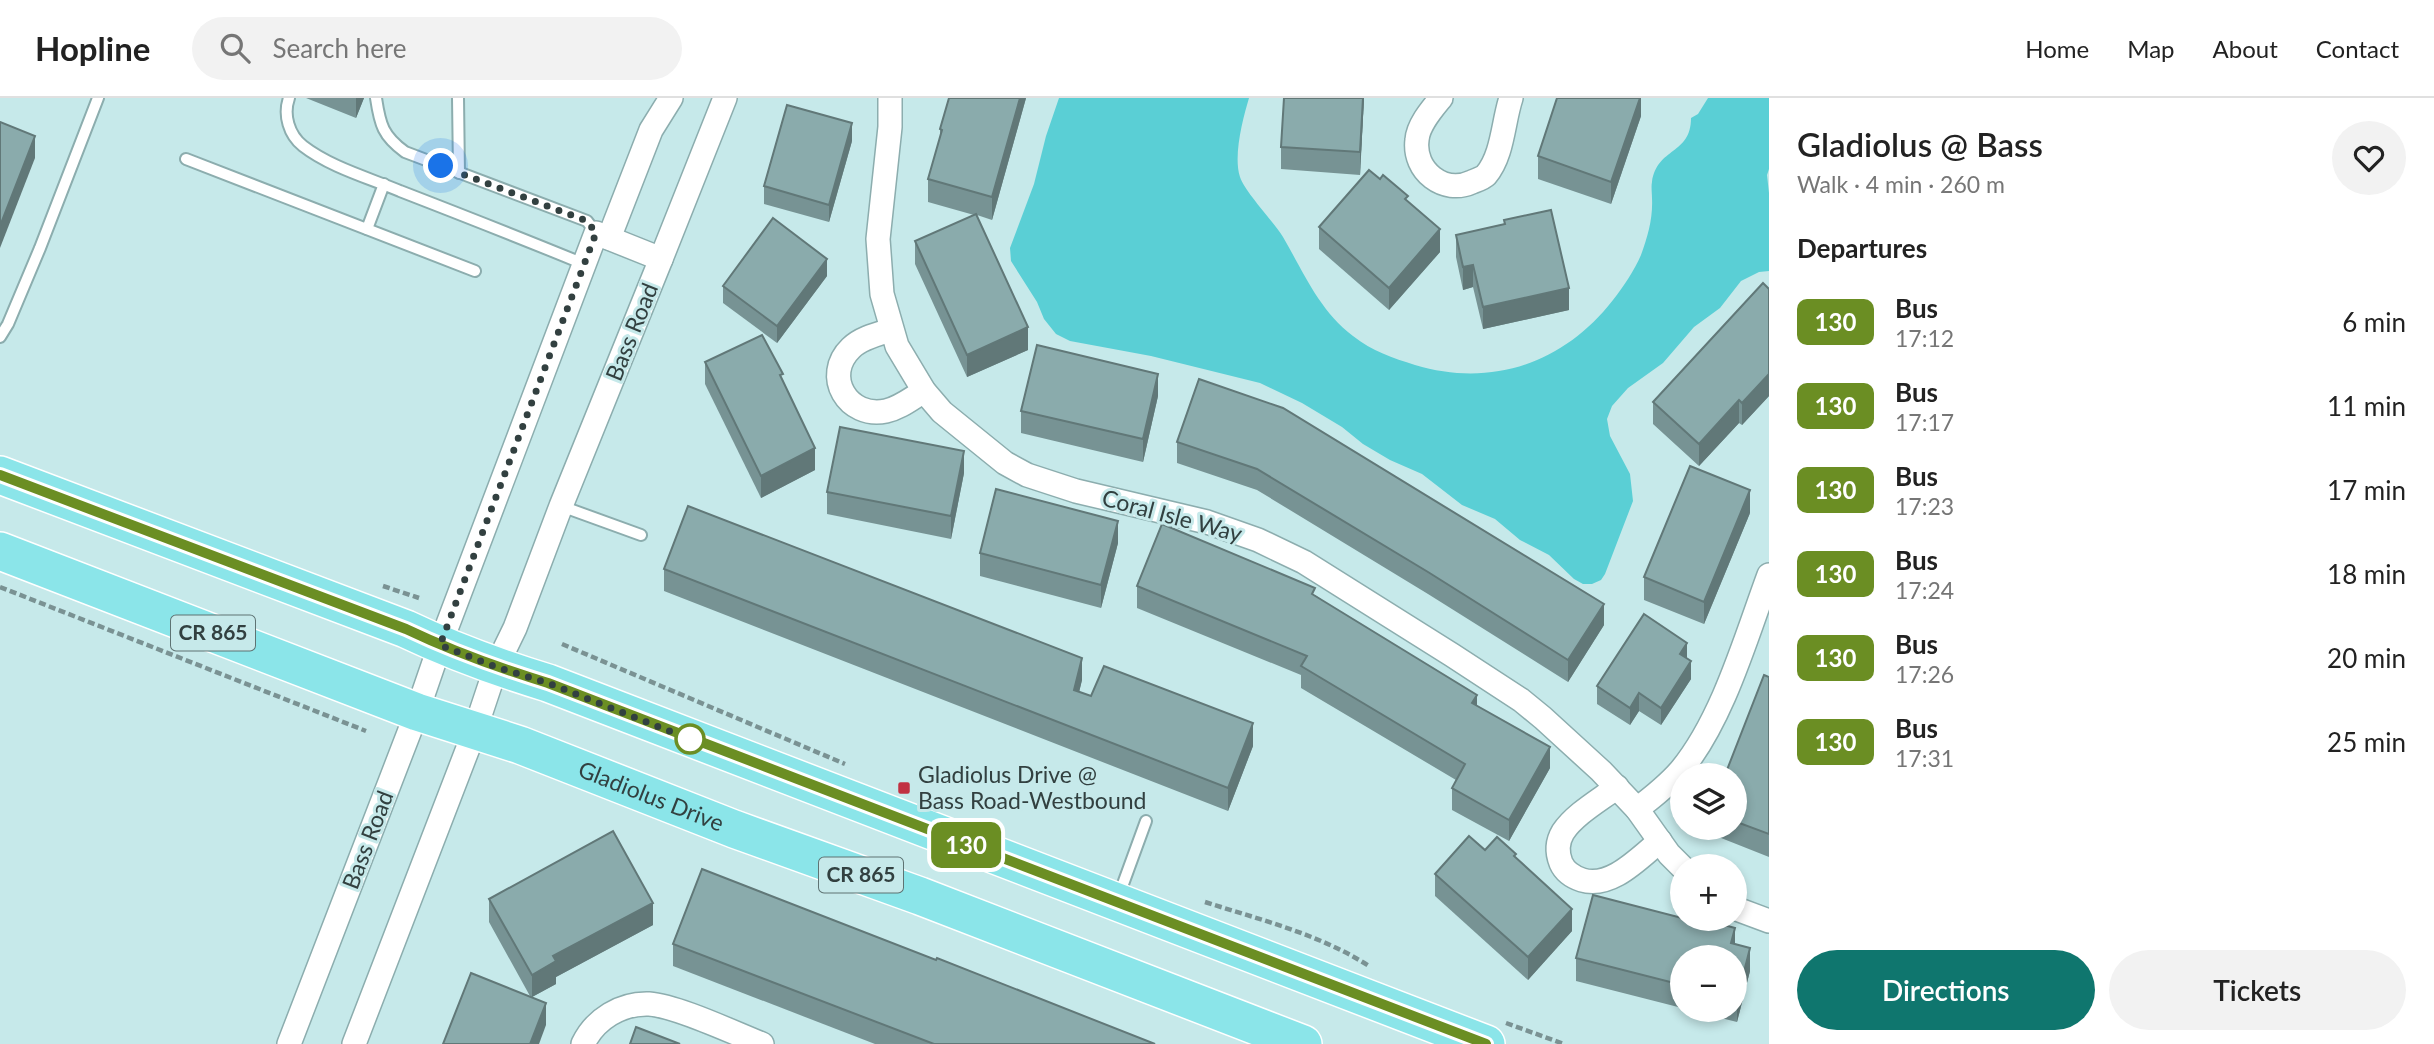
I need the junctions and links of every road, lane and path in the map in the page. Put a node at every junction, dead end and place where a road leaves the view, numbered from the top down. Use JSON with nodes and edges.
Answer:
{"nodes":[{"id":1,"x":98,"y":98,"type":"edge"},
{"id":2,"x":289,"y":98,"type":"edge"},
{"id":3,"x":376,"y":98,"type":"edge"},
{"id":4,"x":458,"y":98,"type":"edge"},
{"id":5,"x":671,"y":98,"type":"edge"},
{"id":6,"x":725,"y":98,"type":"edge"},
{"id":7,"x":890,"y":98,"type":"edge"},
{"id":8,"x":1441,"y":98,"type":"edge"},
{"id":9,"x":1511,"y":98,"type":"edge"},
{"id":10,"x":186,"y":159,"type":"dead end"},
{"id":11,"x":458,"y":173,"type":"junction"},
{"id":12,"x":384,"y":184,"type":"junction"},
{"id":13,"x":368,"y":229,"type":"junction"},
{"id":14,"x":602,"y":235,"type":"junction"},
{"id":15,"x":662,"y":260,"type":"junction"},
{"id":16,"x":584,"y":264,"type":"junction"},
{"id":17,"x":475,"y":271,"type":"dead end"},
{"id":18,"x":891,"y":330,"type":"junction"},
{"id":19,"x":0,"y":337,"type":"edge"},
{"id":20,"x":925,"y":391,"type":"junction"},
{"id":21,"x":0,"y":475,"type":"edge"},
{"id":22,"x":561,"y":506,"type":"junction"},
{"id":23,"x":641,"y":535,"type":"dead end"},
{"id":24,"x":0,"y":551,"type":"edge"},
{"id":25,"x":1769,"y":575,"type":"edge"},
{"id":26,"x":0,"y":587,"type":"edge"},
{"id":27,"x":440,"y":645,"type":"junction"},
{"id":28,"x":496,"y":667,"type":"junction"},
{"id":29,"x":417,"y":712,"type":"junction"},
{"id":30,"x":475,"y":730,"type":"junction"},
{"id":31,"x":366,"y":731,"type":"dead end"},
{"id":32,"x":1616,"y":787,"type":"junction"},
{"id":33,"x":1637,"y":808,"type":"junction"},
{"id":34,"x":1146,"y":821,"type":"dead end"},
{"id":35,"x":1660,"y":841,"type":"junction"},
{"id":36,"x":1671,"y":854,"type":"edge"},
{"id":37,"x":1117,"y":901,"type":"junction"},
{"id":38,"x":1747,"y":913,"type":"edge"},
{"id":39,"x":1769,"y":921,"type":"edge"},
{"id":40,"x":289,"y":1044,"type":"edge"},
{"id":41,"x":354,"y":1044,"type":"edge"},
{"id":42,"x":583,"y":1044,"type":"edge"},
{"id":43,"x":762,"y":1044,"type":"edge"},
{"id":44,"x":1303,"y":1044,"type":"edge"},
{"id":45,"x":1486,"y":1044,"type":"edge"}],
"edges":[{"from":1,"to":19,"type":"lane"},
{"from":2,"to":12,"type":"lane"},
{"from":3,"to":11,"type":"lane"},
{"from":4,"to":11,"type":"lane"},
{"from":5,"to":14,"type":"street"},
{"from":6,"to":15,"type":"street"},
{"from":7,"to":18,"type":"street","name":"Coral Isle Way"},
{"from":8,"to":9,"type":"street"},
{"from":10,"to":13,"type":"lane"},
{"from":11,"to":14,"type":"lane"},
{"from":12,"to":13,"type":"lane"},
{"from":12,"to":16,"type":"lane"},
{"from":13,"to":17,"type":"lane"},
{"from":14,"to":15,"type":"street","name":"Bass Road"},
{"from":14,"to":16,"type":"street","name":"Bass Road"},
{"from":15,"to":22,"type":"street","name":"Bass Road"},
{"from":16,"to":27,"type":"street","name":"Bass Road"},
{"from":18,"to":20,"type":"street","name":"Coral Isle Way"},
{"from":18,"to":20,"type":"street"},
{"from":20,"to":32,"type":"street","name":"Coral Isle Way"},
{"from":21,"to":27,"type":"main road"},
{"from":22,"to":23,"type":"lane"},
{"from":22,"to":28,"type":"street","name":"Bass Road"},
{"from":24,"to":29,"type":"main road","name":"Gladiolus Drive","number":"CR 865"},
{"from":25,"to":33,"type":"street"},
{"from":26,"to":31,"type":"path"},
{"from":27,"to":28,"type":"main road"},
{"from":27,"to":29,"type":"street","name":"Bass Road"},
{"from":28,"to":30,"type":"street","name":"Bass Road"},
{"from":28,"to":37,"type":"main road"},
{"from":29,"to":30,"type":"main road","name":"Gladiolus Drive","number":"CR 865"},
{"from":29,"to":40,"type":"street","name":"Bass Road"},
{"from":30,"to":41,"type":"street","name":"Bass Road"},
{"from":30,"to":44,"type":"main road","name":"Gladiolus Drive","number":"CR 865"},
{"from":32,"to":33,"type":"street","name":"Coral Isle Way"},
{"from":32,"to":35,"type":"street"},
{"from":33,"to":35,"type":"street","name":"Coral Isle Way"},
{"from":34,"to":37,"type":"lane"},
{"from":35,"to":36,"type":"street","name":"Coral Isle Way"},
{"from":37,"to":45,"type":"main road"},
{"from":38,"to":39,"type":"street"},
{"from":42,"to":43,"type":"street"}]}
